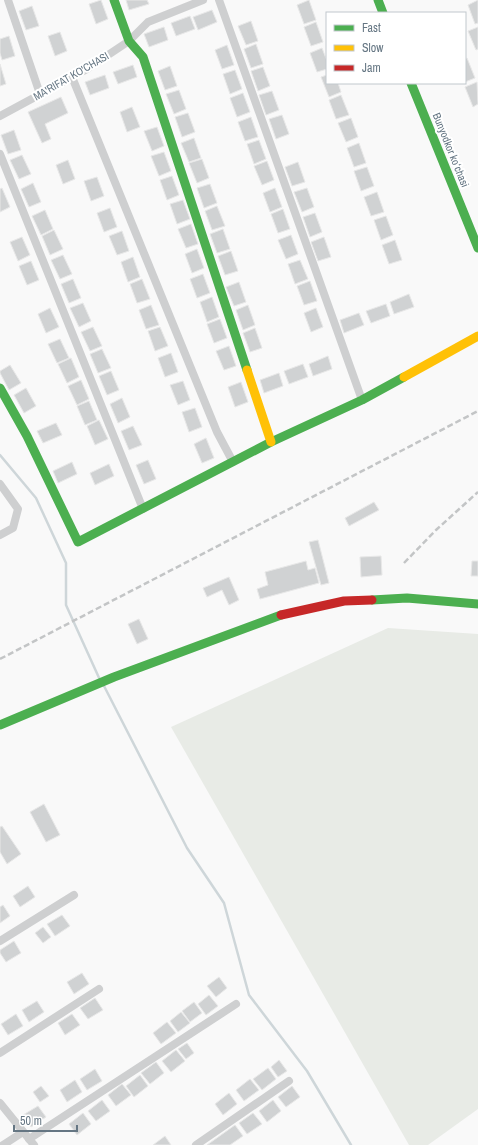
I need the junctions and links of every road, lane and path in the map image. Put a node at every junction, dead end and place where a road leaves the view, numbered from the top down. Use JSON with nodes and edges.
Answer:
{"nodes":[{"id":1,"x":8,"y":0,"type":"edge"},
{"id":2,"x":114,"y":0,"type":"edge"},
{"id":3,"x":203,"y":0,"type":"edge"},
{"id":4,"x":219,"y":0,"type":"edge"},
{"id":5,"x":378,"y":0,"type":"edge"},
{"id":6,"x":383,"y":12,"type":"edge"},
{"id":7,"x":128,"y":41,"type":"junction"},
{"id":8,"x":72,"y":77,"type":"junction"},
{"id":9,"x":411,"y":84,"type":"edge"},
{"id":10,"x":40,"y":94,"type":"junction"},
{"id":11,"x":0,"y":116,"type":"edge"},
{"id":12,"x":0,"y":154,"type":"edge"},
{"id":13,"x":478,"y":248,"type":"edge"},
{"id":14,"x":478,"y":336,"type":"edge"},
{"id":15,"x":0,"y":388,"type":"edge"},
{"id":16,"x":362,"y":400,"type":"junction"},
{"id":17,"x":271,"y":442,"type":"junction"},
{"id":18,"x":233,"y":462,"type":"junction"},
{"id":19,"x":0,"y":484,"type":"edge"},
{"id":20,"x":143,"y":509,"type":"junction"},
{"id":21,"x":0,"y":535,"type":"edge"},
{"id":22,"x":478,"y":604,"type":"edge"},
{"id":23,"x":0,"y":725,"type":"edge"},
{"id":24,"x":74,"y":895,"type":"dead end"},
{"id":25,"x":0,"y":941,"type":"edge"},
{"id":26,"x":98,"y":989,"type":"dead end"},
{"id":27,"x":236,"y":1004,"type":"dead end"},
{"id":28,"x":0,"y":1053,"type":"edge"},
{"id":29,"x":289,"y":1081,"type":"dead end"},
{"id":30,"x":0,"y":1103,"type":"edge"},
{"id":31,"x":23,"y":1132,"type":"junction"},
{"id":32,"x":31,"y":1142,"type":"edge"},
{"id":33,"x":3,"y":1145,"type":"edge"},
{"id":34,"x":196,"y":1145,"type":"edge"}],
"edges":[{"from":1,"to":10,"type":"street"},
{"from":2,"to":7,"type":"street"},
{"from":3,"to":7,"type":"street","name":"MA'RIFAT KO'CHASI"},
{"from":4,"to":16,"type":"street"},
{"from":5,"to":6,"type":"street"},
{"from":7,"to":8,"type":"street","name":"MA'RIFAT KO'CHASI"},
{"from":7,"to":17,"type":"street"},
{"from":8,"to":10,"type":"street","name":"MA'RIFAT KO'CHASI"},
{"from":8,"to":18,"type":"street"},
{"from":9,"to":13,"type":"street","name":"Bunyodkor koʻchasi"},
{"from":10,"to":11,"type":"street","name":"MA'RIFAT KO'CHASI"},
{"from":12,"to":20,"type":"street"},
{"from":14,"to":16,"type":"street"},
{"from":15,"to":20,"type":"street"},
{"from":16,"to":17,"type":"street"},
{"from":17,"to":18,"type":"street"},
{"from":18,"to":20,"type":"street"},
{"from":19,"to":21,"type":"street"},
{"from":22,"to":23,"type":"street"},
{"from":24,"to":25,"type":"street"},
{"from":26,"to":28,"type":"street"},
{"from":27,"to":32,"type":"street"},
{"from":29,"to":34,"type":"street"},
{"from":30,"to":31,"type":"street"},
{"from":31,"to":32,"type":"street"},
{"from":31,"to":33,"type":"street"}]}
